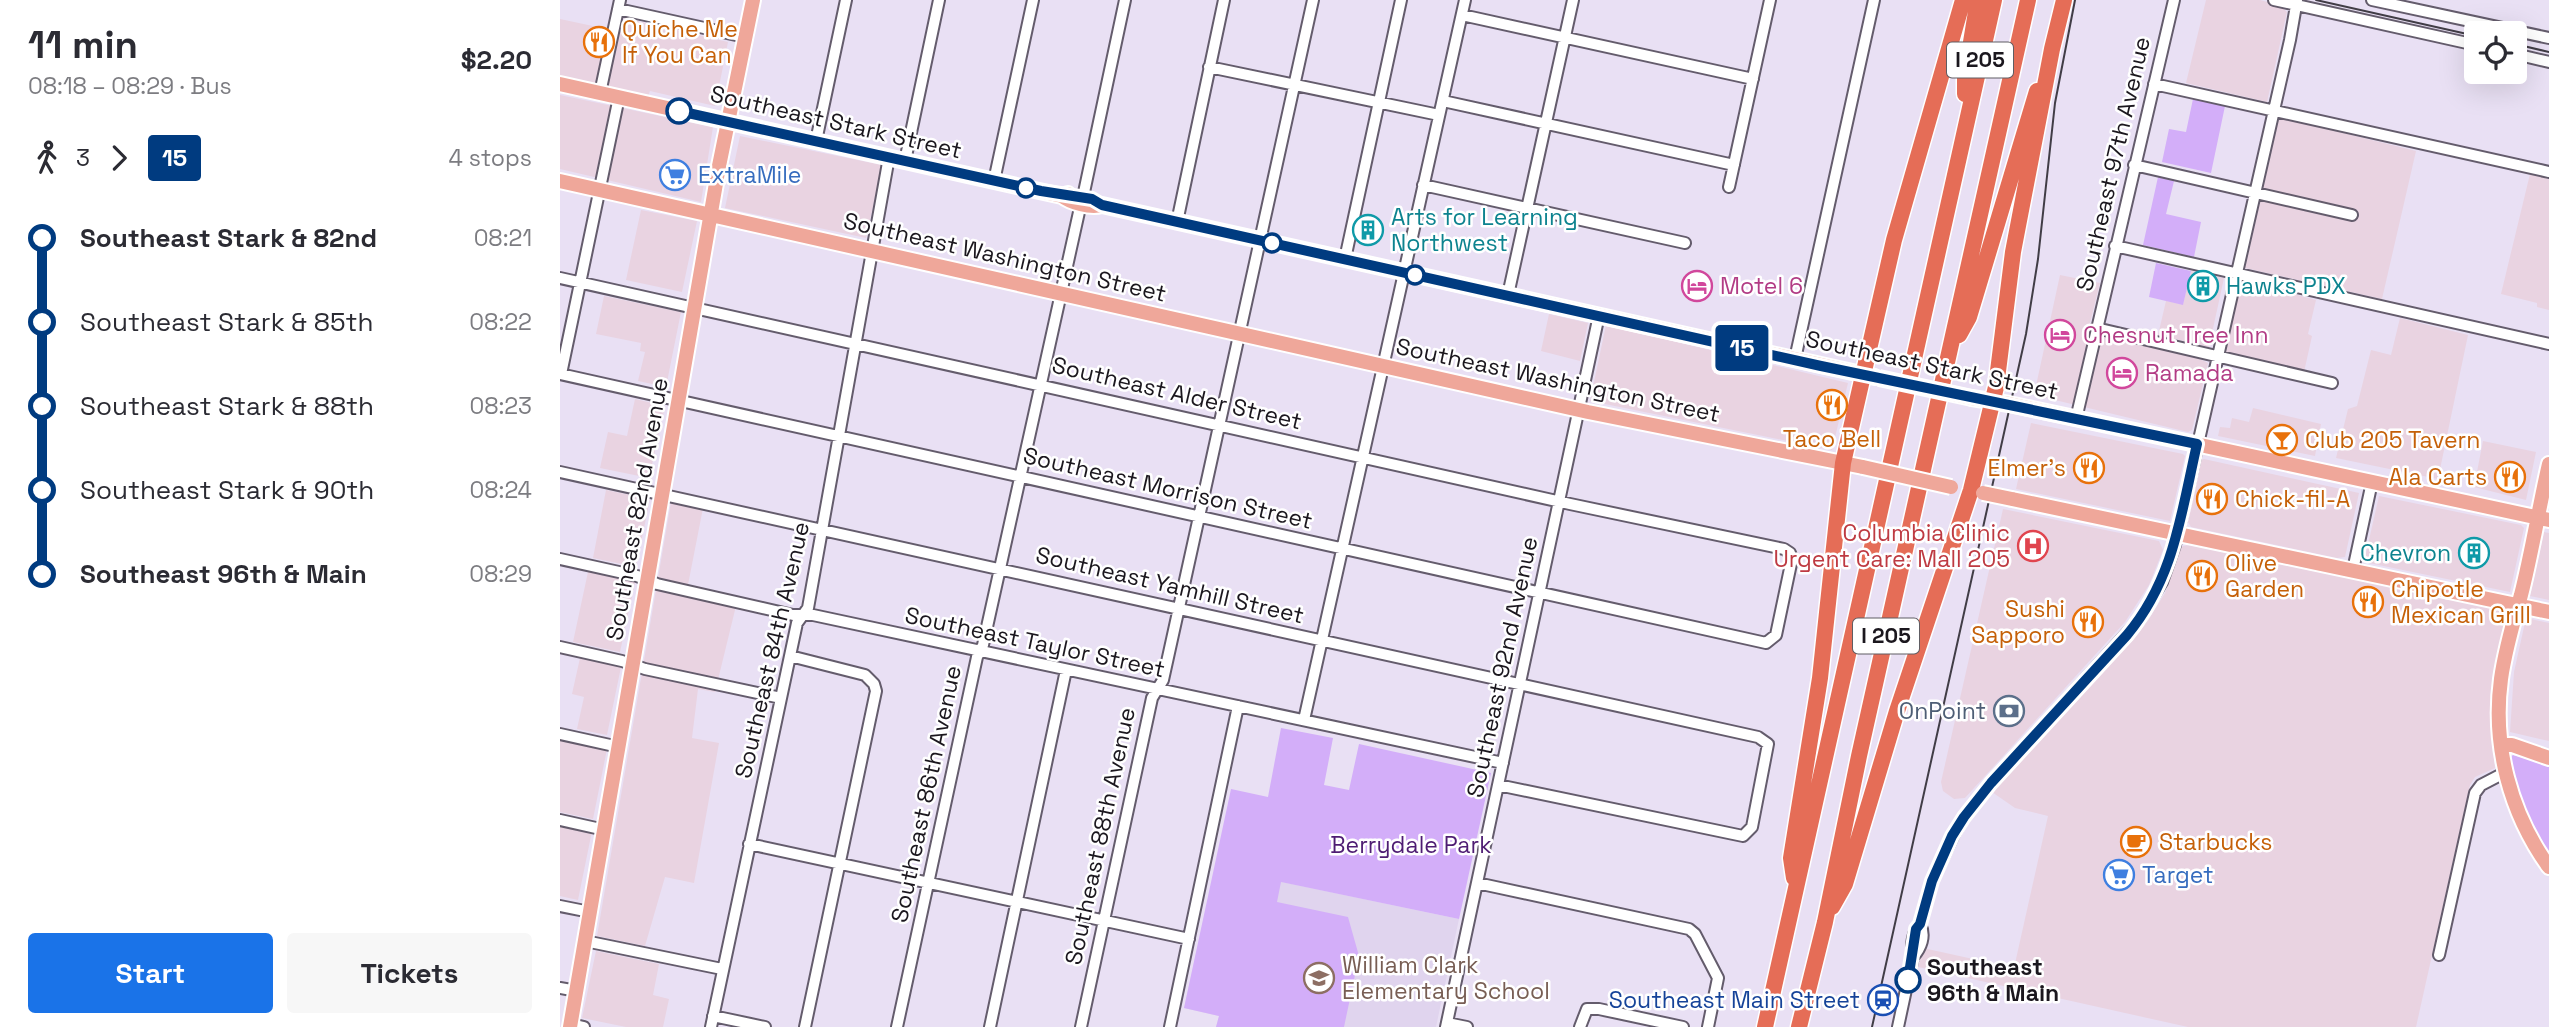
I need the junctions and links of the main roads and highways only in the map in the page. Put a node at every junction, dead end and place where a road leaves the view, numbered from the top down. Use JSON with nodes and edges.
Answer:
{"nodes":[{"id":1,"x":753,"y":0,"type":"edge"},
{"id":2,"x":1963,"y":0,"type":"edge"},
{"id":3,"x":1978,"y":0,"type":"edge"},
{"id":4,"x":1994,"y":0,"type":"edge"},
{"id":5,"x":2028,"y":0,"type":"edge"},
{"id":6,"x":2064,"y":0,"type":"edge"},
{"id":7,"x":2052,"y":49,"type":"junction"},
{"id":8,"x":560,"y":84,"type":"edge"},
{"id":9,"x":1966,"y":120,"type":"junction"},
{"id":10,"x":727,"y":121,"type":"junction"},
{"id":11,"x":560,"y":181,"type":"edge"},
{"id":12,"x":711,"y":215,"type":"junction"},
{"id":13,"x":1950,"y":350,"type":"junction"},
{"id":14,"x":1863,"y":374,"type":"junction"},
{"id":15,"x":1991,"y":402,"type":"junction"},
{"id":16,"x":1843,"y":463,"type":"junction"},
{"id":17,"x":2549,"y":464,"type":"edge"},
{"id":18,"x":1977,"y":492,"type":"junction"},
{"id":19,"x":2543,"y":519,"type":"edge"},
{"id":20,"x":2518,"y":605,"type":"junction"},
{"id":21,"x":2549,"y":612,"type":"edge"},
{"id":22,"x":2501,"y":745,"type":"junction"},
{"id":23,"x":2549,"y":758,"type":"edge"},
{"id":24,"x":2549,"y":867,"type":"edge"},
{"id":25,"x":1795,"y":886,"type":"junction"},
{"id":26,"x":1825,"y":922,"type":"junction"},
{"id":27,"x":575,"y":1026,"type":"edge"},
{"id":28,"x":1765,"y":1027,"type":"edge"},
{"id":29,"x":1800,"y":1027,"type":"edge"}],
"edges":[{"from":1,"to":10,"type":"main road","name":"Southeast 82nd Avenue"},
{"from":2,"to":14,"type":"highway"},
{"from":3,"to":9,"type":"highway"},
{"from":4,"to":9,"type":"highway","number":"I 205"},
{"from":5,"to":13,"type":"highway","number":"I 205"},
{"from":6,"to":7,"type":"highway"},
{"from":7,"to":13,"type":"highway"},
{"from":7,"to":15,"type":"highway"},
{"from":8,"to":10,"type":"main road","name":"Southeast Stark Street"},
{"from":9,"to":25,"type":"highway","number":"I 205"},
{"from":10,"to":12,"type":"main road","name":"Southeast 82nd Avenue"},
{"from":10,"to":14,"type":"main road","name":"Southeast Stark Street"},
{"from":11,"to":12,"type":"main road","name":"Southeast Washington Street"},
{"from":12,"to":16,"type":"main road","name":"Southeast Washington Street"},
{"from":12,"to":27,"type":"main road","name":"Southeast 82nd Avenue"},
{"from":13,"to":26,"type":"highway","number":"I 205"},
{"from":14,"to":15,"type":"main road","name":"Southeast Stark Street","bridge":true},
{"from":14,"to":16,"type":"highway"},
{"from":15,"to":18,"type":"highway"},
{"from":15,"to":19,"type":"main road","name":"Southeast Stark Street","bridge":true},
{"from":16,"to":18,"type":"main road","name":"Southeast Washington Street","bridge":true},
{"from":16,"to":25,"type":"highway"},
{"from":17,"to":19,"type":"main road"},
{"from":18,"to":20,"type":"main road","name":"Southeast Washington Street","bridge":true},
{"from":18,"to":26,"type":"highway"},
{"from":19,"to":20,"type":"main road"},
{"from":20,"to":21,"type":"main road","name":"Southeast Washington Street"},
{"from":20,"to":22,"type":"main road"},
{"from":22,"to":23,"type":"main road"},
{"from":22,"to":24,"type":"main road"},
{"from":25,"to":28,"type":"highway","number":"I 205"},
{"from":26,"to":29,"type":"highway","number":"I 205"}]}
